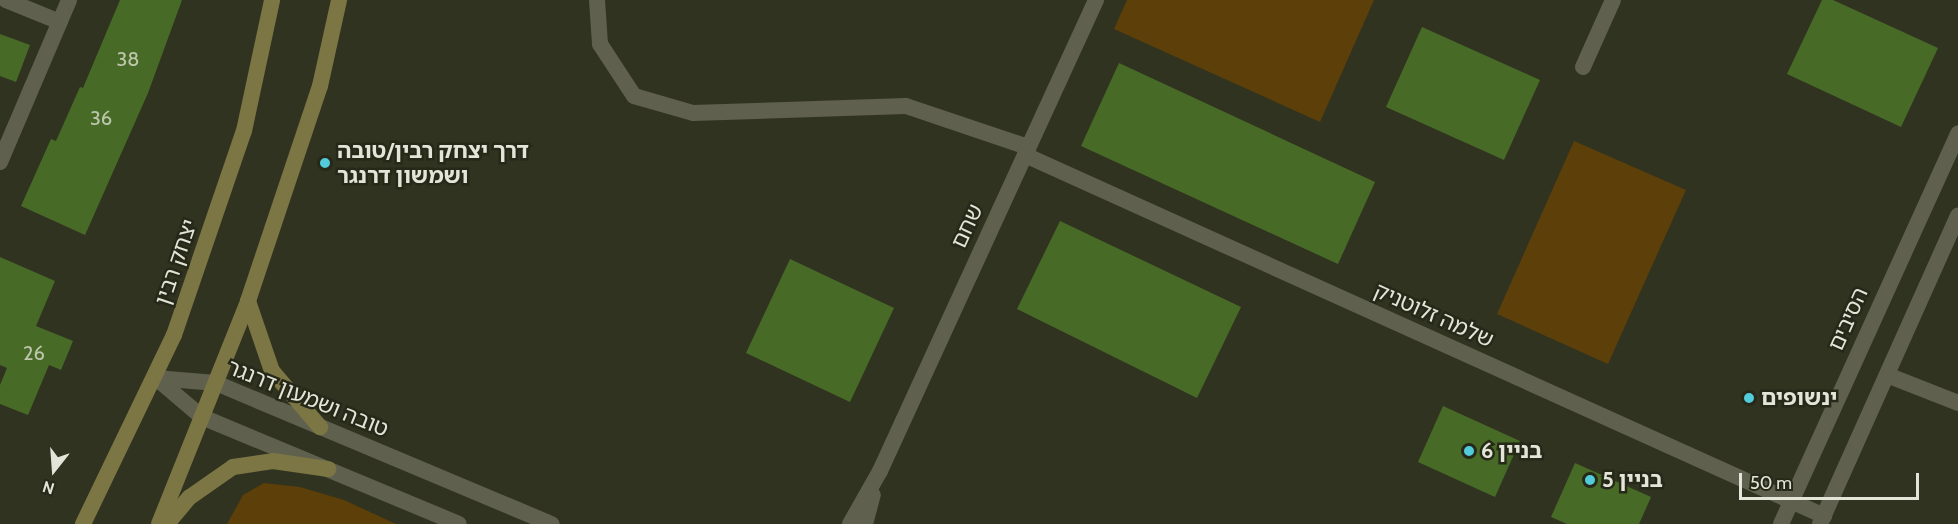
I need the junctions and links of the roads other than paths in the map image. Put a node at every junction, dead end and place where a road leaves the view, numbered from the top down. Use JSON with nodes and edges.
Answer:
{"nodes":[{"id":1,"x":6,"y":0,"type":"edge"},
{"id":2,"x":69,"y":0,"type":"edge"},
{"id":3,"x":272,"y":0,"type":"edge"},
{"id":4,"x":339,"y":0,"type":"edge"},
{"id":5,"x":597,"y":0,"type":"edge"},
{"id":6,"x":1096,"y":0,"type":"edge"},
{"id":7,"x":1613,"y":0,"type":"edge"},
{"id":8,"x":60,"y":22,"type":"junction"},
{"id":9,"x":1583,"y":67,"type":"dead end"},
{"id":10,"x":1958,"y":133,"type":"edge"},
{"id":11,"x":1027,"y":151,"type":"junction"},
{"id":12,"x":0,"y":162,"type":"edge"},
{"id":13,"x":1958,"y":215,"type":"edge"},
{"id":14,"x":248,"y":301,"type":"junction"},
{"id":15,"x":1887,"y":375,"type":"junction"},
{"id":16,"x":156,"y":378,"type":"junction"},
{"id":17,"x":216,"y":383,"type":"junction"},
{"id":18,"x":1958,"y":403,"type":"edge"},
{"id":19,"x":202,"y":417,"type":"junction"},
{"id":20,"x":320,"y":427,"type":"junction"},
{"id":21,"x":328,"y":469,"type":"junction"},
{"id":22,"x":880,"y":471,"type":"junction"},
{"id":23,"x":1791,"y":501,"type":"junction"},
{"id":24,"x":1822,"y":520,"type":"edge"},
{"id":25,"x":83,"y":524,"type":"edge"},
{"id":26,"x":159,"y":524,"type":"edge"},
{"id":27,"x":167,"y":524,"type":"edge"},
{"id":28,"x":459,"y":524,"type":"edge"},
{"id":29,"x":552,"y":524,"type":"edge"},
{"id":30,"x":850,"y":524,"type":"edge"},
{"id":31,"x":865,"y":524,"type":"edge"},
{"id":32,"x":1781,"y":524,"type":"edge"}],
"edges":[{"from":1,"to":8,"type":"street"},
{"from":2,"to":8,"type":"street"},
{"from":3,"to":16,"type":"main road","name":"יצחק רבין"},
{"from":4,"to":14,"type":"main road"},
{"from":5,"to":11,"type":"street","name":"שלמה זלוטניק"},
{"from":6,"to":11,"type":"street","name":"שחם"},
{"from":7,"to":9,"type":"street"},
{"from":8,"to":12,"type":"street"},
{"from":10,"to":23,"type":"street","name":"הסיבים"},
{"from":11,"to":22,"type":"street","name":"שחם"},
{"from":11,"to":23,"type":"street","name":"שלמה זלוטניק"},
{"from":13,"to":15,"type":"street"},
{"from":14,"to":17,"type":"main road"},
{"from":14,"to":20,"type":"main road"},
{"from":15,"to":18,"type":"street"},
{"from":15,"to":24,"type":"street"},
{"from":16,"to":17,"type":"street","name":"טובה ושמעון דרנגר"},
{"from":16,"to":19,"type":"street"},
{"from":16,"to":25,"type":"main road","name":"יצחק רבין"},
{"from":17,"to":19,"type":"main road"},
{"from":17,"to":20,"type":"street","name":"טובה ושמעון דרנגר"},
{"from":19,"to":21,"type":"street"},
{"from":19,"to":26,"type":"main road"},
{"from":20,"to":29,"type":"street","name":"טובה ושמעון דרנגר"},
{"from":21,"to":27,"type":"main road"},
{"from":21,"to":28,"type":"street"},
{"from":22,"to":30,"type":"street","name":"שחם"},
{"from":22,"to":31,"type":"street","name":"שחם"},
{"from":23,"to":24,"type":"street","name":"שלמה זלוטניק"},
{"from":23,"to":32,"type":"street","name":"הסיבים"}]}
